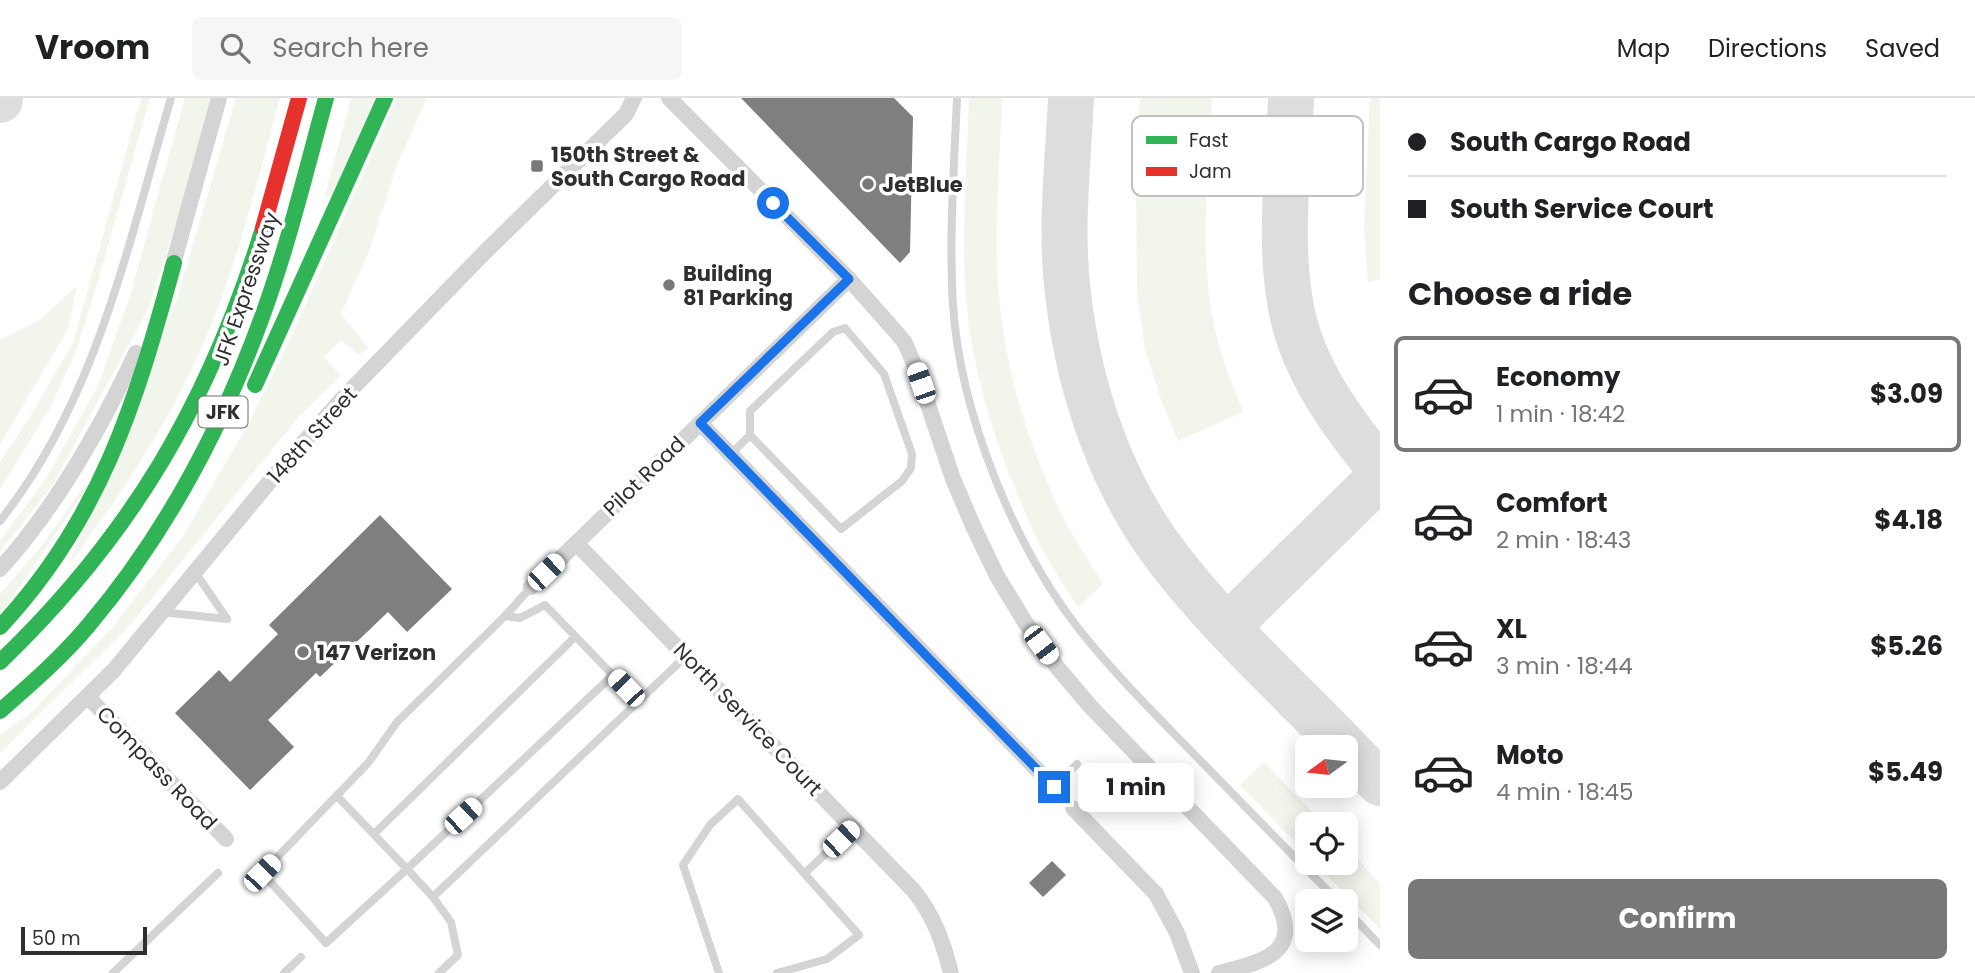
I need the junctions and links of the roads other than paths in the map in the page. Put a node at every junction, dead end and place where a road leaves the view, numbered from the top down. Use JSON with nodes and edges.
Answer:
{"nodes":[{"id":1,"x":171,"y":98,"type":"edge"},
{"id":2,"x":219,"y":98,"type":"edge"},
{"id":3,"x":299,"y":98,"type":"edge"},
{"id":4,"x":326,"y":98,"type":"edge"},
{"id":5,"x":385,"y":98,"type":"edge"},
{"id":6,"x":634,"y":98,"type":"edge"},
{"id":7,"x":669,"y":98,"type":"edge"},
{"id":8,"x":957,"y":98,"type":"edge"},
{"id":9,"x":174,"y":262,"type":"junction"},
{"id":10,"x":849,"y":279,"type":"junction"},
{"id":11,"x":246,"y":402,"type":"dead end"},
{"id":12,"x":700,"y":423,"type":"junction"},
{"id":13,"x":750,"y":435,"type":"junction"},
{"id":14,"x":731,"y":454,"type":"junction"},
{"id":15,"x":219,"y":457,"type":"dead end"},
{"id":16,"x":0,"y":521,"type":"edge"},
{"id":17,"x":576,"y":543,"type":"junction"},
{"id":18,"x":0,"y":569,"type":"edge"},
{"id":19,"x":195,"y":572,"type":"junction"},
{"id":20,"x":531,"y":587,"type":"joint"},
{"id":21,"x":162,"y":612,"type":"junction"},
{"id":22,"x":505,"y":616,"type":"junction"},
{"id":23,"x":0,"y":627,"type":"edge"},
{"id":24,"x":575,"y":637,"type":"junction"},
{"id":25,"x":687,"y":655,"type":"junction"},
{"id":26,"x":0,"y":662,"type":"edge"},
{"id":27,"x":613,"y":675,"type":"junction"},
{"id":28,"x":34,"y":681,"type":"junction"},
{"id":29,"x":88,"y":697,"type":"junction"},
{"id":30,"x":638,"y":701,"type":"junction"},
{"id":31,"x":0,"y":711,"type":"edge"},
{"id":32,"x":1077,"y":764,"type":"dead end"},
{"id":33,"x":0,"y":782,"type":"edge"},
{"id":34,"x":1054,"y":787,"type":"joint"},
{"id":35,"x":337,"y":796,"type":"junction"},
{"id":36,"x":1073,"y":808,"type":"dead end"},
{"id":37,"x":853,"y":828,"type":"junction"},
{"id":38,"x":374,"y":835,"type":"junction"},
{"id":39,"x":226,"y":839,"type":"dead end"},
{"id":40,"x":407,"y":869,"type":"junction"},
{"id":41,"x":806,"y":872,"type":"junction"},
{"id":42,"x":218,"y":873,"type":"dead end"},
{"id":43,"x":1326,"y":889,"type":"edge"},
{"id":44,"x":433,"y":897,"type":"junction"},
{"id":45,"x":1358,"y":922,"type":"edge"},
{"id":46,"x":1380,"y":945,"type":"edge"},
{"id":47,"x":301,"y":957,"type":"dead end"},
{"id":48,"x":113,"y":973,"type":"edge"},
{"id":49,"x":284,"y":973,"type":"edge"},
{"id":50,"x":439,"y":973,"type":"edge"},
{"id":51,"x":719,"y":973,"type":"edge"},
{"id":52,"x":776,"y":973,"type":"edge"},
{"id":53,"x":951,"y":973,"type":"edge"},
{"id":54,"x":1192,"y":973,"type":"edge"},
{"id":55,"x":1219,"y":973,"type":"edge"}],
"edges":[{"from":1,"to":16,"type":"lane"},
{"from":2,"to":9,"type":"street"},
{"from":3,"to":26,"type":"highway","name":"JFK Expressway","number":"JFK"},
{"from":4,"to":28,"type":"highway","name":"JFK Expressway","number":"JFK"},
{"from":5,"to":11,"type":"highway"},
{"from":6,"to":19,"type":"street","name":"148th Street"},
{"from":7,"to":10,"type":"street"},
{"from":8,"to":43,"type":"lane"},
{"from":9,"to":18,"type":"street"},
{"from":9,"to":23,"type":"highway"},
{"from":10,"to":12,"type":"street","name":"Pilot Road"},
{"from":10,"to":55,"type":"street"},
{"from":12,"to":14,"type":"street"},
{"from":12,"to":17,"type":"street","name":"Pilot Road"},
{"from":13,"to":13,"type":"lane"},
{"from":13,"to":14,"type":"lane"},
{"from":14,"to":34,"type":"street"},
{"from":15,"to":28,"type":"highway"},
{"from":17,"to":20,"type":"street","name":"Pilot Road"},
{"from":17,"to":25,"type":"street","name":"North Service Court"},
{"from":19,"to":21,"type":"street","name":"148th Street"},
{"from":19,"to":21,"type":"lane"},
{"from":20,"to":22,"type":"lane"},
{"from":21,"to":29,"type":"street","name":"148th Street"},
{"from":22,"to":24,"type":"lane"},
{"from":22,"to":35,"type":"lane"},
{"from":24,"to":27,"type":"lane"},
{"from":24,"to":38,"type":"lane"},
{"from":25,"to":30,"type":"lane"},
{"from":25,"to":37,"type":"street","name":"North Service Court"},
{"from":27,"to":30,"type":"lane"},
{"from":27,"to":40,"type":"lane"},
{"from":28,"to":31,"type":"highway","name":"JFK Expressway","number":"JFK"},
{"from":29,"to":33,"type":"street","name":"148th Street"},
{"from":29,"to":39,"type":"street","name":"Compass Road"},
{"from":30,"to":44,"type":"lane"},
{"from":32,"to":34,"type":"lane"},
{"from":35,"to":38,"type":"lane"},
{"from":35,"to":40,"type":"lane"},
{"from":36,"to":54,"type":"street"},
{"from":37,"to":41,"type":"lane"},
{"from":37,"to":53,"type":"street","name":"North Service Court"},
{"from":38,"to":40,"type":"lane"},
{"from":40,"to":44,"type":"lane"},
{"from":41,"to":51,"type":"lane"},
{"from":41,"to":52,"type":"lane"},
{"from":42,"to":48,"type":"lane"},
{"from":44,"to":50,"type":"lane"},
{"from":45,"to":46,"type":"lane"},
{"from":47,"to":49,"type":"lane"}]}
